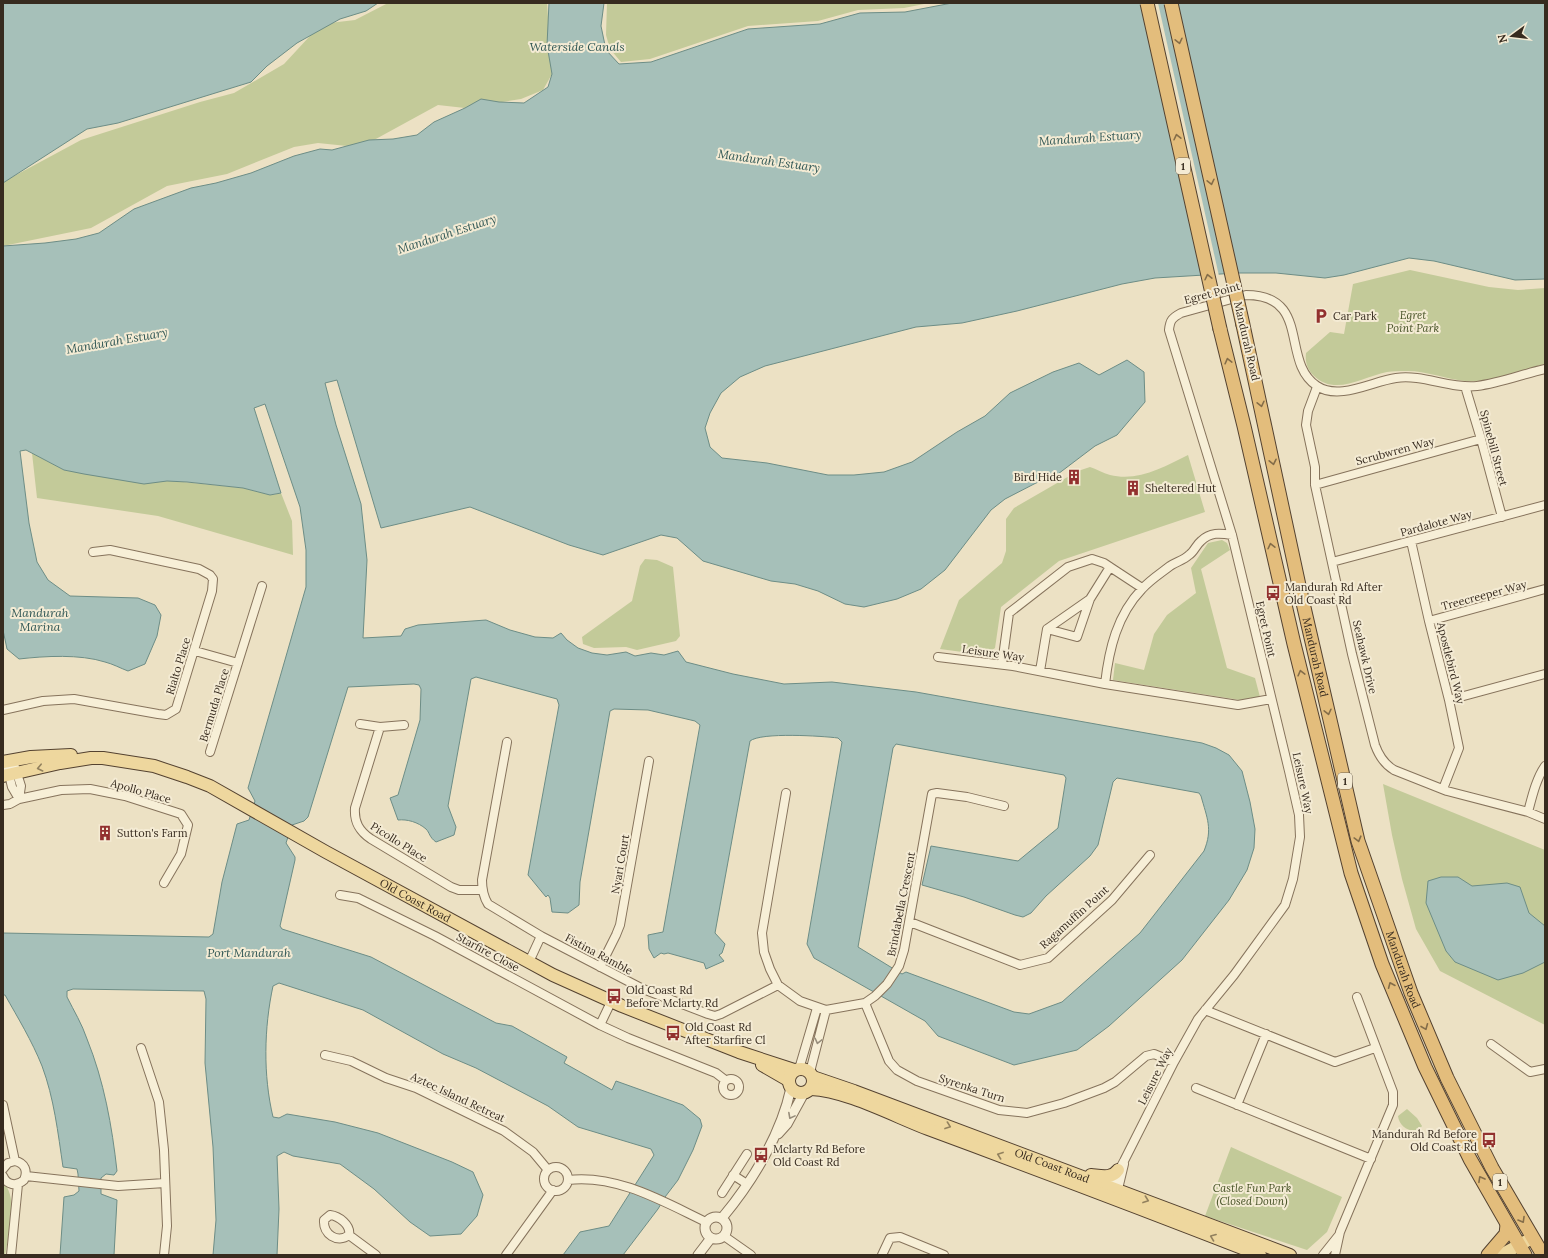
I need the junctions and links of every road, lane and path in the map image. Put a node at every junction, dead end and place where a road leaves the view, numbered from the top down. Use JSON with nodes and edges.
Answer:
{"nodes":[{"id":1,"x":1147,"y":3,"type":"edge"},
{"id":2,"x":1171,"y":3,"type":"edge"},
{"id":3,"x":1545,"y":368,"type":"edge"},
{"id":4,"x":1465,"y":386,"type":"junction"},
{"id":5,"x":1317,"y":387,"type":"junction"},
{"id":6,"x":1481,"y":439,"type":"junction"},
{"id":7,"x":1316,"y":485,"type":"junction"},
{"id":8,"x":1545,"y":505,"type":"edge"},
{"id":9,"x":1502,"y":517,"type":"junction"},
{"id":10,"x":1232,"y":535,"type":"junction"},
{"id":11,"x":1411,"y":541,"type":"junction"},
{"id":12,"x":93,"y":552,"type":"dead end"},
{"id":13,"x":1332,"y":562,"type":"junction"},
{"id":14,"x":1110,"y":567,"type":"junction"},
{"id":15,"x":262,"y":586,"type":"dead end"},
{"id":16,"x":1142,"y":588,"type":"junction"},
{"id":17,"x":1545,"y":589,"type":"edge"},
{"id":18,"x":1090,"y":599,"type":"junction"},
{"id":19,"x":1429,"y":621,"type":"junction"},
{"id":20,"x":1047,"y":629,"type":"junction"},
{"id":21,"x":195,"y":651,"type":"junction"},
{"id":22,"x":938,"y":657,"type":"dead end"},
{"id":23,"x":238,"y":663,"type":"junction"},
{"id":24,"x":1002,"y":664,"type":"junction"},
{"id":25,"x":1040,"y":671,"type":"junction"},
{"id":26,"x":1545,"y":674,"type":"edge"},
{"id":27,"x":1105,"y":684,"type":"junction"},
{"id":28,"x":1271,"y":699,"type":"junction"},
{"id":29,"x":1449,"y":700,"type":"junction"},
{"id":30,"x":3,"y":710,"type":"edge"},
{"id":31,"x":360,"y":724,"type":"dead end"},
{"id":32,"x":404,"y":725,"type":"dead end"},
{"id":33,"x":380,"y":727,"type":"junction"},
{"id":34,"x":507,"y":742,"type":"dead end"},
{"id":35,"x":210,"y":752,"type":"dead end"},
{"id":36,"x":649,"y":761,"type":"dead end"},
{"id":37,"x":1545,"y":766,"type":"edge"},
{"id":38,"x":8,"y":768,"type":"edge"},
{"id":39,"x":1443,"y":789,"type":"junction"},
{"id":40,"x":786,"y":793,"type":"dead end"},
{"id":41,"x":19,"y":800,"type":"junction"},
{"id":42,"x":3,"y":805,"type":"edge"},
{"id":43,"x":1004,"y":806,"type":"dead end"},
{"id":44,"x":1528,"y":812,"type":"junction"},
{"id":45,"x":1545,"y":818,"type":"edge"},
{"id":46,"x":1150,"y":855,"type":"dead end"},
{"id":47,"x":164,"y":883,"type":"dead end"},
{"id":48,"x":482,"y":890,"type":"junction"},
{"id":49,"x":340,"y":895,"type":"dead end"},
{"id":50,"x":910,"y":922,"type":"junction"},
{"id":51,"x":542,"y":936,"type":"junction"},
{"id":52,"x":529,"y":962,"type":"junction"},
{"id":53,"x":600,"y":967,"type":"junction"},
{"id":54,"x":778,"y":985,"type":"junction"},
{"id":55,"x":1357,"y":997,"type":"dead end"},
{"id":56,"x":611,"y":1002,"type":"junction"},
{"id":57,"x":865,"y":1003,"type":"junction"},
{"id":58,"x":821,"y":1009,"type":"junction"},
{"id":59,"x":1205,"y":1010,"type":"junction"},
{"id":60,"x":600,"y":1025,"type":"junction"},
{"id":61,"x":1266,"y":1034,"type":"junction"},
{"id":62,"x":1491,"y":1044,"type":"dead end"},
{"id":63,"x":141,"y":1048,"type":"dead end"},
{"id":64,"x":1375,"y":1048,"type":"junction"},
{"id":65,"x":325,"y":1055,"type":"dead end"},
{"id":66,"x":1174,"y":1062,"type":"junction"},
{"id":67,"x":1545,"y":1069,"type":"edge"},
{"id":68,"x":726,"y":1080,"type":"dead end"},
{"id":69,"x":801,"y":1080,"type":"junction"},
{"id":70,"x":1196,"y":1088,"type":"dead end"},
{"id":71,"x":1237,"y":1104,"type":"junction"},
{"id":72,"x":3,"y":1105,"type":"edge"},
{"id":73,"x":775,"y":1136,"type":"junction"},
{"id":74,"x":747,"y":1154,"type":"dead end"},
{"id":75,"x":1371,"y":1158,"type":"junction"},
{"id":76,"x":16,"y":1161,"type":"junction"},
{"id":77,"x":1121,"y":1166,"type":"junction"},
{"id":78,"x":3,"y":1169,"type":"edge"},
{"id":79,"x":548,"y":1170,"type":"junction"},
{"id":80,"x":1070,"y":1172,"type":"junction"},
{"id":81,"x":733,"y":1175,"type":"junction"},
{"id":82,"x":3,"y":1176,"type":"edge"},
{"id":83,"x":26,"y":1176,"type":"junction"},
{"id":84,"x":568,"y":1180,"type":"junction"},
{"id":85,"x":165,"y":1183,"type":"junction"},
{"id":86,"x":18,"y":1184,"type":"junction"},
{"id":87,"x":747,"y":1184,"type":"junction"},
{"id":88,"x":553,"y":1190,"type":"junction"},
{"id":89,"x":1112,"y":1192,"type":"junction"},
{"id":90,"x":722,"y":1193,"type":"dead end"},
{"id":91,"x":722,"y":1218,"type":"junction"},
{"id":92,"x":706,"y":1222,"type":"junction"},
{"id":93,"x":1507,"y":1225,"type":"junction"},
{"id":94,"x":1340,"y":1232,"type":"junction"},
{"id":95,"x":349,"y":1235,"type":"dead end"},
{"id":96,"x":724,"y":1236,"type":"junction"},
{"id":97,"x":710,"y":1238,"type":"junction"},
{"id":98,"x":1538,"y":1246,"type":"edge"},
{"id":99,"x":1522,"y":1252,"type":"edge"},
{"id":100,"x":11,"y":1255,"type":"edge"},
{"id":101,"x":164,"y":1255,"type":"edge"},
{"id":102,"x":376,"y":1255,"type":"edge"},
{"id":103,"x":506,"y":1255,"type":"edge"},
{"id":104,"x":698,"y":1255,"type":"edge"},
{"id":105,"x":751,"y":1255,"type":"edge"},
{"id":106,"x":882,"y":1255,"type":"edge"},
{"id":107,"x":944,"y":1255,"type":"edge"},
{"id":108,"x":1260,"y":1255,"type":"edge"},
{"id":109,"x":1290,"y":1255,"type":"edge"},
{"id":110,"x":1323,"y":1255,"type":"edge"},
{"id":111,"x":1335,"y":1255,"type":"edge"},
{"id":112,"x":1488,"y":1255,"type":"edge"},
{"id":113,"x":1501,"y":1255,"type":"edge"}],
"edges":[{"from":93,"to":1,"type":"highway","name":"Mandurah Road","number":"1","one_way":true,"bridge":true},
{"from":2,"to":98,"type":"highway","name":"Mandurah Road","number":"1","one_way":true,"bridge":true},
{"from":3,"to":4,"type":"street"},
{"from":4,"to":5,"type":"street"},
{"from":4,"to":6,"type":"street","name":"Spinebill Street"},
{"from":5,"to":7,"type":"street","name":"Seahawk Drive"},
{"from":5,"to":10,"type":"street","name":"Egret Point"},
{"from":6,"to":7,"type":"street","name":"Scrubwren Way"},
{"from":6,"to":9,"type":"street","name":"Spinebill Street"},
{"from":7,"to":13,"type":"street","name":"Seahawk Drive"},
{"from":8,"to":9,"type":"street","name":"Pardalote Way"},
{"from":9,"to":11,"type":"street","name":"Pardalote Way"},
{"from":10,"to":16,"type":"street"},
{"from":10,"to":28,"type":"street","name":"Egret Point"},
{"from":11,"to":13,"type":"street","name":"Pardalote Way"},
{"from":11,"to":19,"type":"street","name":"Apostlebird Way"},
{"from":12,"to":21,"type":"street","name":"Rialto Place"},
{"from":13,"to":39,"type":"street","name":"Seahawk Drive"},
{"from":14,"to":16,"type":"street"},
{"from":14,"to":18,"type":"street"},
{"from":14,"to":24,"type":"street"},
{"from":15,"to":23,"type":"street","name":"Bermuda Place"},
{"from":16,"to":27,"type":"street"},
{"from":17,"to":19,"type":"street","name":"Treecreeper Way"},
{"from":18,"to":20,"type":"street"},
{"from":18,"to":20,"type":"street"},
{"from":19,"to":29,"type":"street","name":"Apostlebird Way"},
{"from":20,"to":25,"type":"street"},
{"from":21,"to":23,"type":"street","name":"Bermuda Place"},
{"from":21,"to":30,"type":"street","name":"Rialto Place"},
{"from":22,"to":24,"type":"street","name":"Leisure Way"},
{"from":23,"to":35,"type":"street","name":"Bermuda Place"},
{"from":24,"to":25,"type":"street","name":"Leisure Way"},
{"from":25,"to":27,"type":"street","name":"Leisure Way"},
{"from":26,"to":29,"type":"street"},
{"from":27,"to":28,"type":"street","name":"Leisure Way"},
{"from":28,"to":59,"type":"street","name":"Leisure Way"},
{"from":29,"to":39,"type":"street","name":"Apostlebird Way"},
{"from":31,"to":33,"type":"street"},
{"from":32,"to":33,"type":"street"},
{"from":33,"to":48,"type":"street","name":"Picollo Place"},
{"from":34,"to":48,"type":"street"},
{"from":36,"to":53,"type":"street","name":"Nyari Court"},
{"from":37,"to":44,"type":"street"},
{"from":38,"to":41,"type":"street"},
{"from":38,"to":52,"type":"main road","name":"Old Coast Road"},
{"from":39,"to":44,"type":"street","name":"Seahawk Drive"},
{"from":40,"to":54,"type":"street"},
{"from":41,"to":42,"type":"street","name":"Apollo Place"},
{"from":41,"to":47,"type":"street","name":"Apollo Place"},
{"from":43,"to":50,"type":"street","name":"Brindabella Crescent"},
{"from":44,"to":45,"type":"street","name":"Seahawk Drive"},
{"from":46,"to":50,"type":"street","name":"Ragamuffin Point"},
{"from":48,"to":51,"type":"street","name":"Fistina Ramble"},
{"from":49,"to":60,"type":"street","name":"Starfire Close"},
{"from":50,"to":57,"type":"street","name":"Brindabella Crescent"},
{"from":51,"to":52,"type":"street"},
{"from":51,"to":53,"type":"street","name":"Fistina Ramble"},
{"from":52,"to":56,"type":"main road","name":"Old Coast Road"},
{"from":53,"to":54,"type":"street","name":"Fistina Ramble"},
{"from":54,"to":58,"type":"street"},
{"from":55,"to":64,"type":"street"},
{"from":56,"to":60,"type":"street"},
{"from":56,"to":69,"type":"main road","name":"Old Coast Road"},
{"from":57,"to":58,"type":"street","name":"Brindabella Crescent"},
{"from":57,"to":66,"type":"street","name":"Syrenka Turn"},
{"from":58,"to":69,"type":"street"},
{"from":58,"to":69,"type":"street","one_way":true},
{"from":59,"to":61,"type":"street"},
{"from":59,"to":66,"type":"street","name":"Leisure Way"},
{"from":60,"to":68,"type":"street","name":"Starfire Close"},
{"from":61,"to":64,"type":"street"},
{"from":61,"to":71,"type":"street"},
{"from":62,"to":67,"type":"street"},
{"from":63,"to":85,"type":"street"},
{"from":64,"to":75,"type":"street"},
{"from":65,"to":79,"type":"street","name":"Aztec Island Retreat"},
{"from":66,"to":77,"type":"street","name":"Leisure Way"},
{"from":69,"to":73,"type":"street"},
{"from":69,"to":73,"type":"street","one_way":true},
{"from":69,"to":80,"type":"main road","name":"Old Coast Road","one_way":true},
{"from":89,"to":69,"type":"main road","name":"Old Coast Road","one_way":true},
{"from":70,"to":71,"type":"street"},
{"from":71,"to":75,"type":"street"},
{"from":72,"to":76,"type":"street"},
{"from":73,"to":87,"type":"street"},
{"from":74,"to":81,"type":"street"},
{"from":75,"to":94,"type":"street"},
{"from":76,"to":78,"type":"street"},
{"from":76,"to":83,"type":"street"},
{"from":77,"to":80,"type":"main road"},
{"from":77,"to":89,"type":"street","name":"Leisure Way"},
{"from":79,"to":84,"type":"street"},
{"from":79,"to":88,"type":"street"},
{"from":80,"to":89,"type":"main road","name":"Old Coast Road"},
{"from":81,"to":87,"type":"street"},
{"from":81,"to":90,"type":"street"},
{"from":82,"to":86,"type":"street"},
{"from":83,"to":85,"type":"street"},
{"from":83,"to":86,"type":"street"},
{"from":84,"to":88,"type":"street"},
{"from":84,"to":92,"type":"street"},
{"from":85,"to":101,"type":"street"},
{"from":86,"to":100,"type":"street"},
{"from":87,"to":91,"type":"street"},
{"from":88,"to":103,"type":"street"},
{"from":108,"to":89,"type":"main road","name":"Old Coast Road","one_way":true},
{"from":89,"to":109,"type":"main road","name":"Old Coast Road","one_way":true},
{"from":91,"to":92,"type":"street"},
{"from":91,"to":96,"type":"street"},
{"from":92,"to":97,"type":"street"},
{"from":93,"to":99,"type":"highway","number":"1"},
{"from":93,"to":112,"type":"highway"},
{"from":94,"to":110,"type":"street"},
{"from":94,"to":111,"type":"street"},
{"from":95,"to":102,"type":"street"},
{"from":96,"to":97,"type":"street"},
{"from":96,"to":105,"type":"street"},
{"from":97,"to":104,"type":"street"},
{"from":98,"to":99,"type":"main road"},
{"from":99,"to":113,"type":"main road"},
{"from":106,"to":107,"type":"street"}]}
